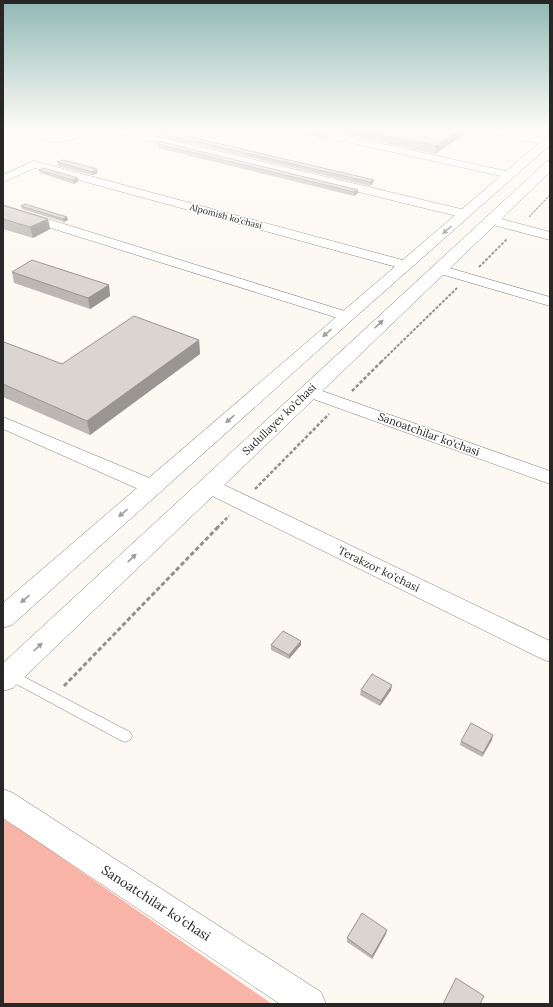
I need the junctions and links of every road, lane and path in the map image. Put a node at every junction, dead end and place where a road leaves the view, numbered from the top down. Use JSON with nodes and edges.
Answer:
{"nodes":[{"id":1,"x":78,"y":176,"type":"edge"},
{"id":2,"x":308,"y":176,"type":"edge"},
{"id":3,"x":509,"y":176,"type":"edge"},
{"id":4,"x":538,"y":176,"type":"edge"},
{"id":5,"x":550,"y":195,"type":"edge"},
{"id":6,"x":3,"y":209,"type":"edge"},
{"id":7,"x":465,"y":214,"type":"junction"},
{"id":8,"x":490,"y":220,"type":"junction"},
{"id":9,"x":518,"y":228,"type":"junction"},
{"id":10,"x":550,"y":236,"type":"edge"},
{"id":11,"x":405,"y":265,"type":"junction"},
{"id":12,"x":438,"y":269,"type":"junction"},
{"id":13,"x":469,"y":277,"type":"junction"},
{"id":14,"x":550,"y":302,"type":"edge"},
{"id":15,"x":346,"y":316,"type":"junction"},
{"id":16,"x":308,"y":390,"type":"junction"},
{"id":17,"x":341,"y":402,"type":"junction"},
{"id":18,"x":3,"y":422,"type":"edge"},
{"id":19,"x":550,"y":478,"type":"edge"},
{"id":20,"x":208,"y":486,"type":"junction"},
{"id":21,"x":152,"y":487,"type":"junction"},
{"id":22,"x":243,"y":502,"type":"junction"},
{"id":23,"x":3,"y":618,"type":"edge"},
{"id":24,"x":550,"y":652,"type":"edge"},
{"id":25,"x":6,"y":677,"type":"edge"},
{"id":26,"x":53,"y":698,"type":"junction"},
{"id":27,"x":125,"y":736,"type":"dead end"},
{"id":28,"x":3,"y":802,"type":"edge"},
{"id":29,"x":309,"y":1004,"type":"edge"}],
"edges":[{"from":1,"to":11,"type":"street","name":"Alpomish ko'chasi"},
{"from":2,"to":7,"type":"street"},
{"from":3,"to":7,"type":"main road"},
{"from":4,"to":8,"type":"main road","name":"Sadullayev ko'chasi"},
{"from":5,"to":9,"type":"path"},
{"from":6,"to":15,"type":"street"},
{"from":7,"to":11,"type":"main road","one_way":true},
{"from":8,"to":9,"type":"street"},
{"from":8,"to":12,"type":"main road","name":"Sadullayev ko'chasi"},
{"from":9,"to":10,"type":"street"},
{"from":9,"to":13,"type":"path"},
{"from":11,"to":15,"type":"main road"},
{"from":12,"to":13,"type":"street"},
{"from":16,"to":12,"type":"main road","name":"Sadullayev ko'chasi","one_way":true},
{"from":13,"to":14,"type":"street"},
{"from":13,"to":17,"type":"path"},
{"from":15,"to":21,"type":"main road","one_way":true},
{"from":16,"to":17,"type":"street","name":"Sanoatchilar ko'chasi"},
{"from":16,"to":20,"type":"main road","name":"Sadullayev ko'chasi"},
{"from":17,"to":19,"type":"street","name":"Sanoatchilar ko'chasi"},
{"from":17,"to":22,"type":"path"},
{"from":18,"to":21,"type":"street"},
{"from":20,"to":22,"type":"street","name":"Terakzor ko'chasi"},
{"from":25,"to":20,"type":"main road","name":"Sadullayev ko'chasi","one_way":true},
{"from":21,"to":23,"type":"main road","one_way":true},
{"from":22,"to":24,"type":"street","name":"Terakzor ko'chasi"},
{"from":22,"to":26,"type":"path"},
{"from":25,"to":26,"type":"lane"},
{"from":26,"to":27,"type":"lane"},
{"from":28,"to":29,"type":"street","name":"Sanoatchilar ko'chasi"}]}
